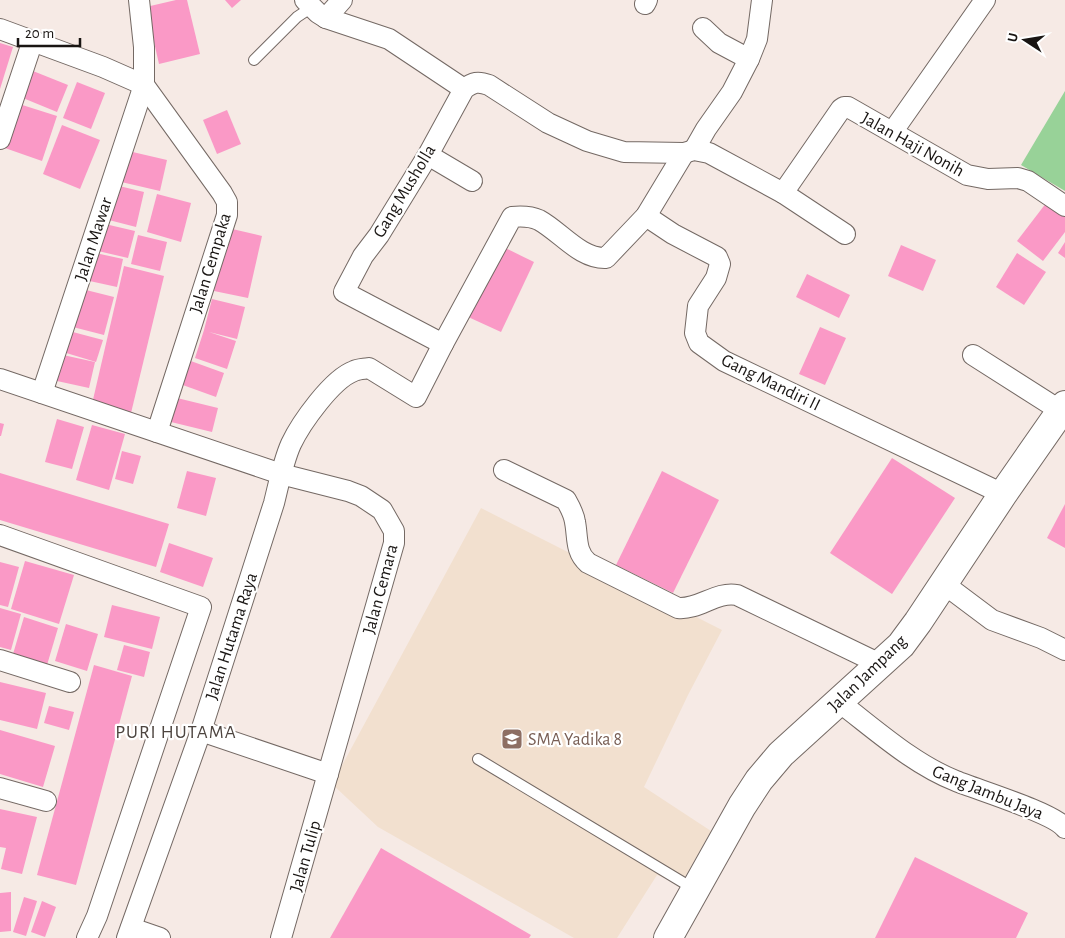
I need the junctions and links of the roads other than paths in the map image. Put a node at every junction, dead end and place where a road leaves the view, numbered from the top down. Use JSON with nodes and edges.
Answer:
{"nodes":[{"id":1,"x":139,"y":0,"type":"edge"},
{"id":2,"x":342,"y":0,"type":"edge"},
{"id":3,"x":762,"y":0,"type":"edge"},
{"id":4,"x":985,"y":0,"type":"edge"},
{"id":5,"x":315,"y":8,"type":"edge"},
{"id":6,"x":703,"y":28,"type":"dead end"},
{"id":7,"x":0,"y":29,"type":"edge"},
{"id":8,"x":33,"y":40,"type":"junction"},
{"id":9,"x":749,"y":59,"type":"junction"},
{"id":10,"x":254,"y":60,"type":"dead end"},
{"id":11,"x":144,"y":85,"type":"junction"},
{"id":12,"x":464,"y":89,"type":"junction"},
{"id":13,"x":892,"y":131,"type":"junction"},
{"id":14,"x":0,"y":139,"type":"edge"},
{"id":15,"x":689,"y":152,"type":"junction"},
{"id":16,"x":428,"y":155,"type":"junction"},
{"id":17,"x":472,"y":182,"type":"dead end"},
{"id":18,"x":783,"y":193,"type":"junction"},
{"id":19,"x":1065,"y":206,"type":"edge"},
{"id":20,"x":646,"y":216,"type":"junction"},
{"id":21,"x":845,"y":234,"type":"dead end"},
{"id":22,"x":443,"y":344,"type":"junction"},
{"id":23,"x":973,"y":355,"type":"dead end"},
{"id":24,"x":0,"y":379,"type":"edge"},
{"id":25,"x":42,"y":393,"type":"junction"},
{"id":26,"x":1063,"y":408,"type":"edge"},
{"id":27,"x":157,"y":432,"type":"junction"},
{"id":28,"x":504,"y":470,"type":"dead end"},
{"id":29,"x":281,"y":474,"type":"junction"},
{"id":30,"x":1003,"y":494,"type":"junction"},
{"id":31,"x":0,"y":535,"type":"edge"},
{"id":32,"x":944,"y":584,"type":"junction"},
{"id":33,"x":1065,"y":650,"type":"edge"},
{"id":34,"x":0,"y":660,"type":"edge"},
{"id":35,"x":880,"y":664,"type":"junction"},
{"id":36,"x":70,"y":682,"type":"dead end"},
{"id":37,"x":839,"y":702,"type":"junction"},
{"id":38,"x":200,"y":731,"type":"junction"},
{"id":39,"x":478,"y":759,"type":"dead end"},
{"id":40,"x":328,"y":774,"type":"junction"},
{"id":41,"x":0,"y":788,"type":"edge"},
{"id":42,"x":46,"y":801,"type":"dead end"},
{"id":43,"x":1065,"y":828,"type":"edge"},
{"id":44,"x":695,"y":889,"type":"junction"},
{"id":45,"x":129,"y":933,"type":"edge"},
{"id":46,"x":87,"y":938,"type":"edge"},
{"id":47,"x":160,"y":938,"type":"edge"},
{"id":48,"x":281,"y":938,"type":"edge"},
{"id":49,"x":668,"y":938,"type":"edge"}],
"edges":[{"from":1,"to":11,"type":"street","name":"Jalan Mawar"},
{"from":2,"to":5,"type":"street"},
{"from":3,"to":9,"type":"street"},
{"from":4,"to":13,"type":"street"},
{"from":5,"to":10,"type":"lane"},
{"from":5,"to":12,"type":"street"},
{"from":6,"to":9,"type":"street"},
{"from":7,"to":8,"type":"street"},
{"from":8,"to":11,"type":"street"},
{"from":8,"to":14,"type":"street"},
{"from":9,"to":15,"type":"street"},
{"from":11,"to":25,"type":"street","name":"Jalan Mawar"},
{"from":11,"to":27,"type":"street","name":"Jalan Cempaka"},
{"from":12,"to":15,"type":"street"},
{"from":12,"to":16,"type":"street","name":"Gang Musholla"},
{"from":13,"to":18,"type":"street","name":"Jalan Haji Nonih"},
{"from":13,"to":19,"type":"street","name":"Jalan Haji Nonih"},
{"from":15,"to":18,"type":"street"},
{"from":15,"to":20,"type":"street"},
{"from":16,"to":17,"type":"street"},
{"from":16,"to":22,"type":"street","name":"Gang Musholla"},
{"from":18,"to":21,"type":"street"},
{"from":20,"to":22,"type":"street"},
{"from":20,"to":30,"type":"street","name":"Gang Mandiri II"},
{"from":22,"to":29,"type":"street","name":"Jalan Hutama Raya"},
{"from":23,"to":26,"type":"street"},
{"from":24,"to":25,"type":"street","name":"Jalan Cemara"},
{"from":25,"to":27,"type":"street","name":"Jalan Cemara"},
{"from":26,"to":30,"type":"street","name":"Jalan Jampang"},
{"from":27,"to":29,"type":"street","name":"Jalan Cemara"},
{"from":28,"to":35,"type":"street"},
{"from":29,"to":38,"type":"street","name":"Jalan Hutama Raya"},
{"from":29,"to":40,"type":"street","name":"Jalan Cemara"},
{"from":30,"to":32,"type":"street","name":"Jalan Jampang"},
{"from":31,"to":46,"type":"street"},
{"from":32,"to":33,"type":"street"},
{"from":32,"to":35,"type":"street","name":"Jalan Jampang"},
{"from":34,"to":36,"type":"street"},
{"from":35,"to":37,"type":"street","name":"Jalan Jampang"},
{"from":37,"to":43,"type":"street","name":"Gang Jambu Jaya"},
{"from":37,"to":44,"type":"street","name":"Jalan Jampang"},
{"from":38,"to":40,"type":"street"},
{"from":38,"to":45,"type":"street","name":"Jalan Hutama Raya"},
{"from":39,"to":44,"type":"lane"},
{"from":40,"to":48,"type":"street","name":"Jalan Tulip"},
{"from":41,"to":42,"type":"street"},
{"from":44,"to":49,"type":"street","name":"Jalan Jampang"},
{"from":45,"to":47,"type":"street"}]}
